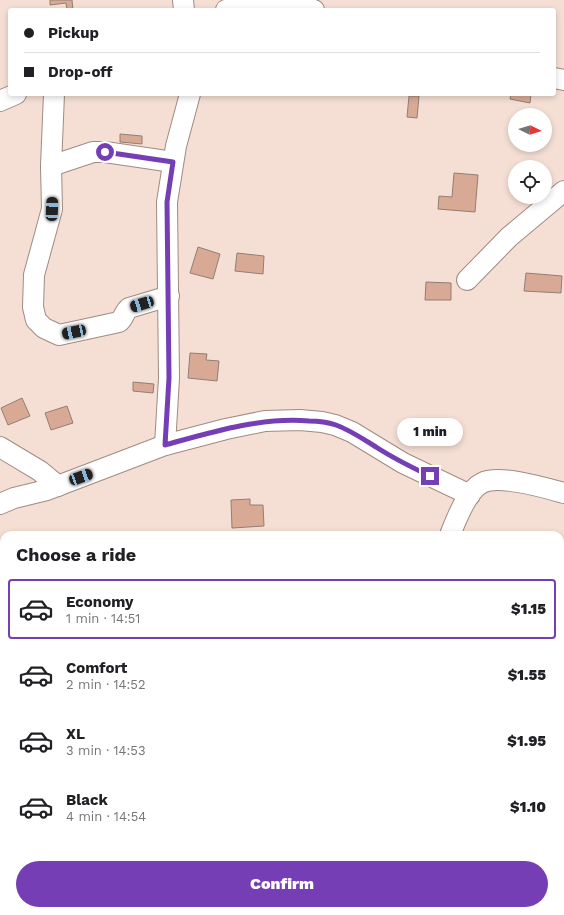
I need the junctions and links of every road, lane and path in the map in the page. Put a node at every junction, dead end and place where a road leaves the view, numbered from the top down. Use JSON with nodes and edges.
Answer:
{"nodes":[{"id":1,"x":233,"y":8,"type":"edge"},
{"id":2,"x":303,"y":8,"type":"edge"},
{"id":3,"x":11,"y":96,"type":"edge"},
{"id":4,"x":54,"y":96,"type":"edge"},
{"id":5,"x":189,"y":96,"type":"edge"},
{"id":6,"x":0,"y":101,"type":"edge"},
{"id":7,"x":173,"y":162,"type":"junction"},
{"id":8,"x":51,"y":166,"type":"junction"},
{"id":9,"x":564,"y":191,"type":"edge"},
{"id":10,"x":467,"y":280,"type":"dead end"},
{"id":11,"x":169,"y":296,"type":"junction"},
{"id":12,"x":165,"y":445,"type":"junction"},
{"id":13,"x":0,"y":447,"type":"edge"},
{"id":14,"x":58,"y":486,"type":"junction"},
{"id":15,"x":564,"y":493,"type":"edge"},
{"id":16,"x":470,"y":495,"type":"junction"},
{"id":17,"x":0,"y":504,"type":"edge"},
{"id":18,"x":451,"y":531,"type":"edge"}],
"edges":[{"from":1,"to":2,"type":"street"},
{"from":3,"to":6,"type":"street"},
{"from":4,"to":8,"type":"street"},
{"from":5,"to":7,"type":"street"},
{"from":7,"to":8,"type":"street"},
{"from":7,"to":11,"type":"street"},
{"from":8,"to":11,"type":"street"},
{"from":9,"to":10,"type":"street"},
{"from":11,"to":12,"type":"street"},
{"from":12,"to":14,"type":"street"},
{"from":12,"to":16,"type":"street"},
{"from":13,"to":14,"type":"street"},
{"from":14,"to":17,"type":"street"},
{"from":15,"to":16,"type":"street"},
{"from":16,"to":18,"type":"street"}]}
